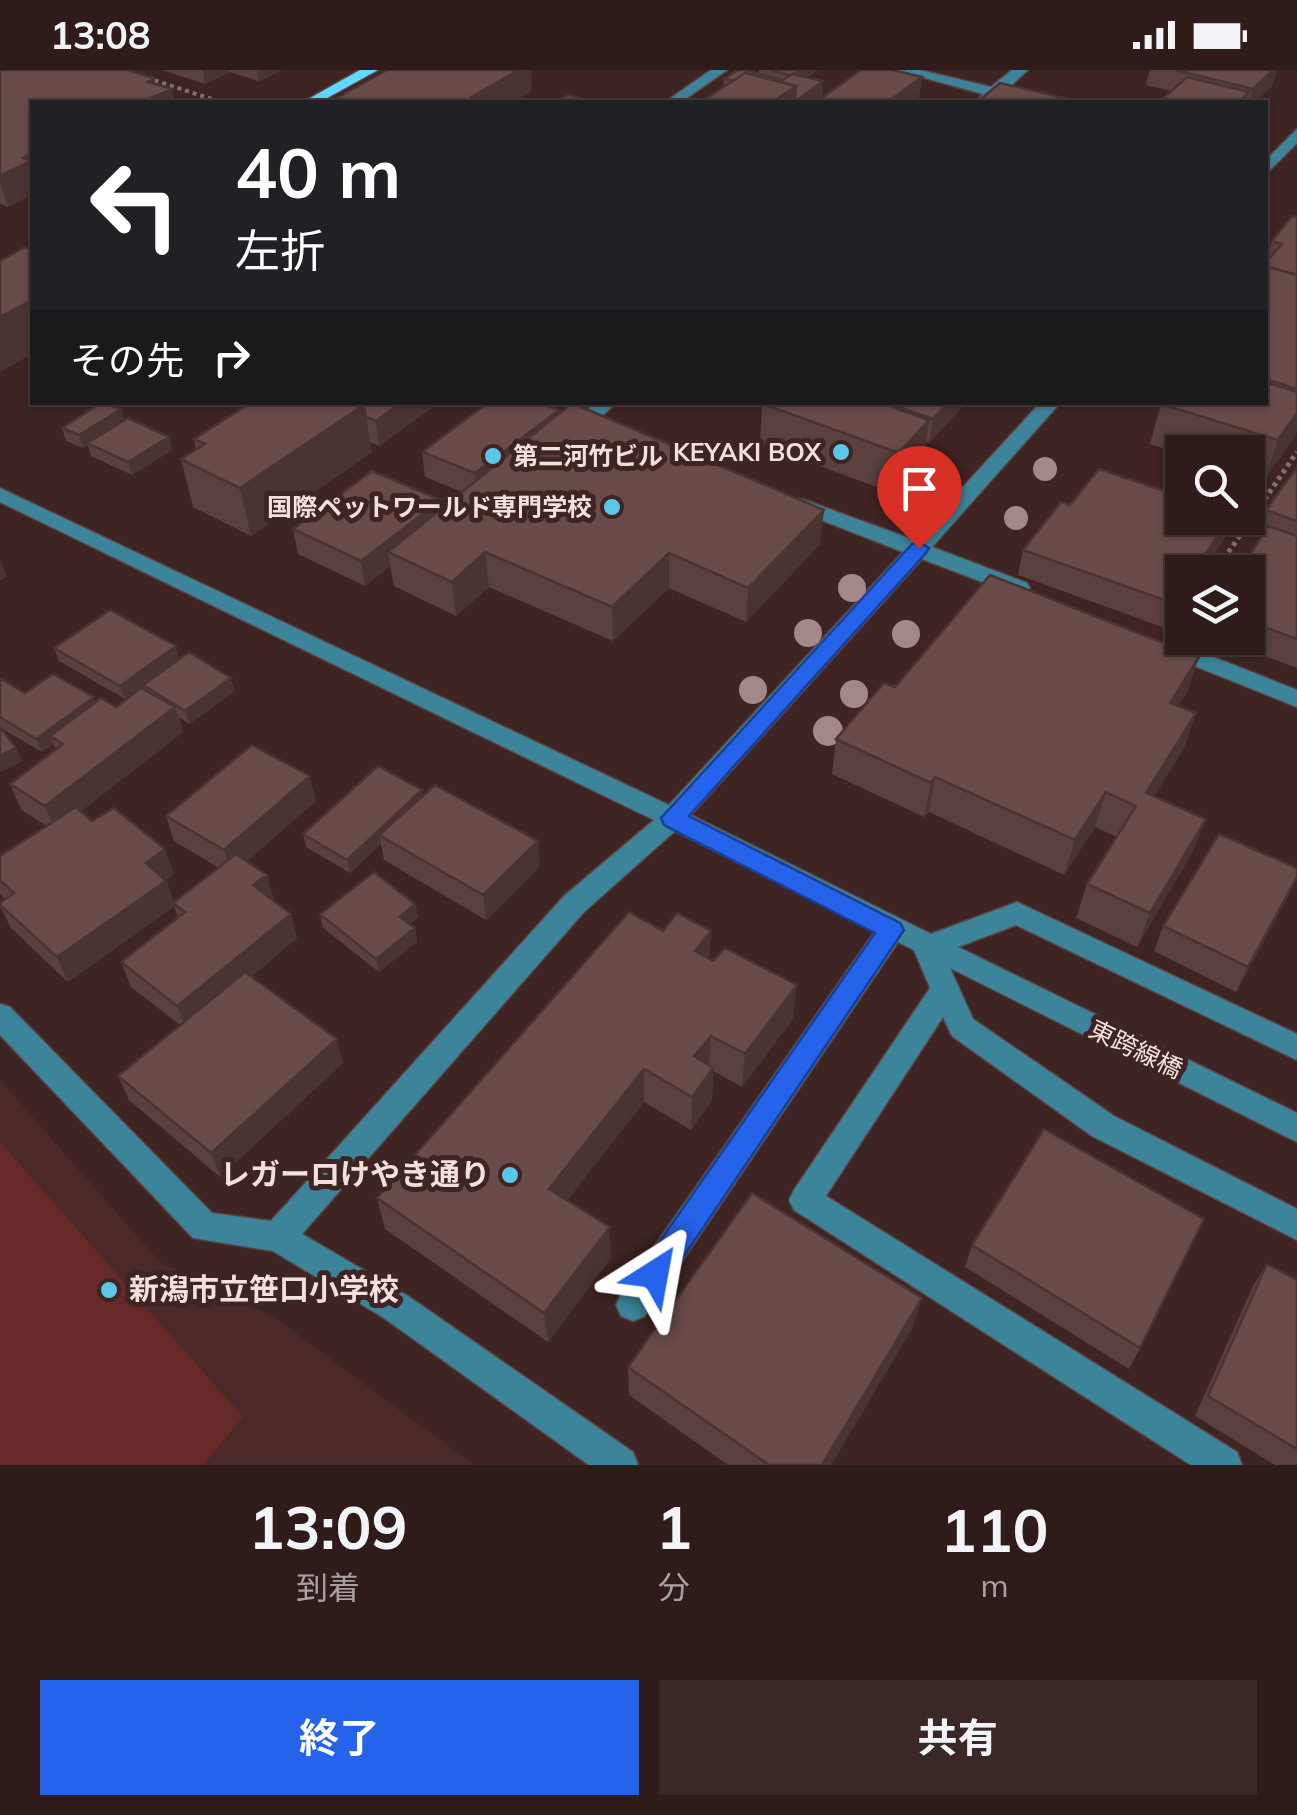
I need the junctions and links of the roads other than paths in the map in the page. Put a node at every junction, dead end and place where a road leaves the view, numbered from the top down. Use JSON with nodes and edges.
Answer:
{"nodes":[{"id":1,"x":371,"y":70,"type":"edge"},
{"id":2,"x":720,"y":70,"type":"edge"},
{"id":3,"x":903,"y":70,"type":"edge"},
{"id":4,"x":1021,"y":70,"type":"edge"},
{"id":5,"x":988,"y":98,"type":"edge"},
{"id":6,"x":314,"y":100,"type":"edge"},
{"id":7,"x":675,"y":100,"type":"edge"},
{"id":8,"x":1297,"y":134,"type":"edge"},
{"id":9,"x":1268,"y":163,"type":"edge"},
{"id":10,"x":1297,"y":166,"type":"edge"},
{"id":11,"x":605,"y":405,"type":"edge"},
{"id":12,"x":1049,"y":405,"type":"edge"},
{"id":13,"x":583,"y":424,"type":"edge"},
{"id":14,"x":769,"y":493,"type":"edge"},
{"id":15,"x":0,"y":494,"type":"edge"},
{"id":16,"x":919,"y":548,"type":"junction"},
{"id":17,"x":1042,"y":597,"type":"edge"},
{"id":18,"x":1148,"y":638,"type":"edge"},
{"id":19,"x":1297,"y":699,"type":"edge"},
{"id":20,"x":673,"y":818,"type":"junction"},
{"id":21,"x":891,"y":930,"type":"junction"},
{"id":22,"x":926,"y":947,"type":"junction"},
{"id":23,"x":961,"y":978,"type":"junction"},
{"id":24,"x":0,"y":1016,"type":"edge"},
{"id":25,"x":1297,"y":1048,"type":"edge"},
{"id":26,"x":1297,"y":1128,"type":"edge"},
{"id":27,"x":1297,"y":1225,"type":"edge"},
{"id":28,"x":278,"y":1237,"type":"junction"},
{"id":29,"x":633,"y":1305,"type":"dead end"},
{"id":30,"x":620,"y":1465,"type":"edge"},
{"id":31,"x":1224,"y":1465,"type":"edge"}],
"edges":[{"from":1,"to":6,"type":"main road"},
{"from":2,"to":7,"type":"street"},
{"from":3,"to":5,"type":"street"},
{"from":4,"to":5,"type":"street"},
{"from":8,"to":9,"type":"street"},
{"from":9,"to":10,"type":"street"},
{"from":11,"to":13,"type":"street"},
{"from":12,"to":16,"type":"street"},
{"from":14,"to":16,"type":"street"},
{"from":15,"to":20,"type":"street"},
{"from":16,"to":17,"type":"street"},
{"from":16,"to":20,"type":"street"},
{"from":18,"to":19,"type":"street"},
{"from":20,"to":21,"type":"street"},
{"from":20,"to":28,"type":"street"},
{"from":21,"to":22,"type":"street"},
{"from":21,"to":29,"type":"street"},
{"from":22,"to":23,"type":"street"},
{"from":22,"to":25,"type":"street"},
{"from":23,"to":26,"type":"street","name":"東跨線橋"},
{"from":23,"to":27,"type":"street"},
{"from":23,"to":31,"type":"street"},
{"from":24,"to":28,"type":"street"},
{"from":28,"to":30,"type":"street"}]}
